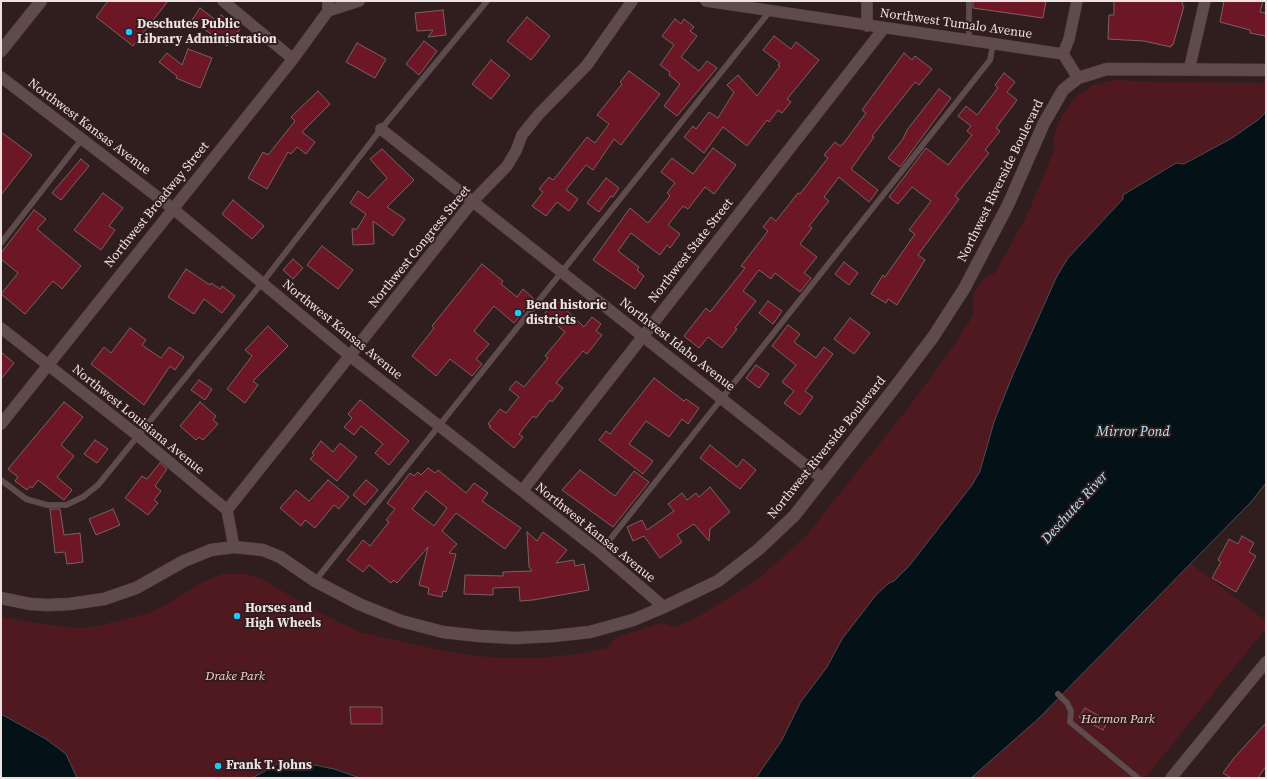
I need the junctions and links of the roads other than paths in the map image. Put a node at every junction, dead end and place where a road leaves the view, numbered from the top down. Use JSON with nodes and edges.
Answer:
{"nodes":[{"id":1,"x":41,"y":1,"type":"edge"},
{"id":2,"x":224,"y":1,"type":"edge"},
{"id":3,"x":359,"y":1,"type":"edge"},
{"id":4,"x":487,"y":1,"type":"edge"},
{"id":5,"x":632,"y":1,"type":"edge"},
{"id":6,"x":706,"y":1,"type":"edge"},
{"id":7,"x":867,"y":1,"type":"edge"},
{"id":8,"x":969,"y":1,"type":"edge"},
{"id":9,"x":1077,"y":1,"type":"edge"},
{"id":10,"x":1205,"y":1,"type":"edge"},
{"id":11,"x":328,"y":6,"type":"edge"},
{"id":12,"x":770,"y":11,"type":"junction"},
{"id":13,"x":867,"y":26,"type":"junction"},
{"id":14,"x":884,"y":28,"type":"junction"},
{"id":15,"x":969,"y":40,"type":"junction"},
{"id":16,"x":993,"y":44,"type":"junction"},
{"id":17,"x":1,"y":52,"type":"edge"},
{"id":18,"x":1063,"y":54,"type":"junction"},
{"id":19,"x":293,"y":59,"type":"junction"},
{"id":20,"x":1189,"y":70,"type":"junction"},
{"id":21,"x":1266,"y":70,"type":"edge"},
{"id":22,"x":1,"y":77,"type":"edge"},
{"id":23,"x":1078,"y":78,"type":"junction"},
{"id":24,"x":381,"y":129,"type":"junction"},
{"id":25,"x":82,"y":139,"type":"junction"},
{"id":26,"x":473,"y":201,"type":"junction"},
{"id":27,"x":172,"y":208,"type":"junction"},
{"id":28,"x":1,"y":243,"type":"edge"},
{"id":29,"x":561,"y":271,"type":"junction"},
{"id":30,"x":262,"y":283,"type":"junction"},
{"id":31,"x":1,"y":328,"type":"edge"},
{"id":32,"x":642,"y":336,"type":"junction"},
{"id":33,"x":350,"y":356,"type":"junction"},
{"id":34,"x":47,"y":365,"type":"junction"},
{"id":35,"x":722,"y":398,"type":"junction"},
{"id":36,"x":1,"y":424,"type":"edge"},
{"id":37,"x":439,"y":427,"type":"junction"},
{"id":38,"x":137,"y":435,"type":"junction"},
{"id":39,"x":823,"y":479,"type":"junction"},
{"id":40,"x":1,"y":480,"type":"edge"},
{"id":41,"x":522,"y":491,"type":"junction"},
{"id":42,"x":227,"y":510,"type":"junction"},
{"id":43,"x":234,"y":547,"type":"junction"},
{"id":44,"x":600,"y":552,"type":"junction"},
{"id":45,"x":315,"y":581,"type":"junction"},
{"id":46,"x":1,"y":598,"type":"edge"},
{"id":47,"x":664,"y":607,"type":"junction"},
{"id":48,"x":1266,"y":662,"type":"edge"},
{"id":49,"x":1058,"y":694,"type":"dead end"},
{"id":50,"x":1138,"y":778,"type":"edge"},
{"id":51,"x":1172,"y":778,"type":"edge"}],
"edges":[{"from":1,"to":17,"type":"street"},
{"from":2,"to":19,"type":"street"},
{"from":3,"to":11,"type":"street"},
{"from":4,"to":24,"type":"lane"},
{"from":5,"to":26,"type":"street","name":"Northwest Congress Street"},
{"from":6,"to":12,"type":"street","name":"Northwest Tumalo Avenue"},
{"from":7,"to":13,"type":"street"},
{"from":8,"to":15,"type":"lane"},
{"from":9,"to":18,"type":"street"},
{"from":10,"to":20,"type":"street"},
{"from":11,"to":19,"type":"street","name":"Northwest Broadway Street"},
{"from":12,"to":13,"type":"street","name":"Northwest Tumalo Avenue"},
{"from":12,"to":29,"type":"lane"},
{"from":13,"to":14,"type":"street","name":"Northwest Tumalo Avenue"},
{"from":14,"to":15,"type":"street","name":"Northwest Tumalo Avenue"},
{"from":14,"to":32,"type":"street","name":"Northwest State Street"},
{"from":15,"to":16,"type":"street","name":"Northwest Tumalo Avenue"},
{"from":16,"to":18,"type":"street","name":"Northwest Tumalo Avenue"},
{"from":16,"to":35,"type":"lane"},
{"from":18,"to":23,"type":"street"},
{"from":19,"to":27,"type":"street","name":"Northwest Broadway Street"},
{"from":20,"to":21,"type":"street"},
{"from":20,"to":23,"type":"street"},
{"from":22,"to":25,"type":"street","name":"Northwest Kansas Avenue"},
{"from":23,"to":39,"type":"street","name":"Northwest Riverside Boulevard"},
{"from":24,"to":26,"type":"street","name":"Northwest Idaho Avenue"},
{"from":24,"to":30,"type":"lane"},
{"from":25,"to":27,"type":"street","name":"Northwest Kansas Avenue"},
{"from":25,"to":28,"type":"lane"},
{"from":26,"to":29,"type":"street","name":"Northwest Idaho Avenue"},
{"from":26,"to":33,"type":"street","name":"Northwest Congress Street"},
{"from":27,"to":30,"type":"street","name":"Northwest Kansas Avenue"},
{"from":27,"to":34,"type":"street","name":"Northwest Broadway Street"},
{"from":29,"to":32,"type":"street","name":"Northwest Idaho Avenue"},
{"from":29,"to":37,"type":"lane"},
{"from":30,"to":33,"type":"street","name":"Northwest Kansas Avenue"},
{"from":30,"to":38,"type":"lane"},
{"from":31,"to":34,"type":"street","name":"Northwest Louisiana Avenue"},
{"from":32,"to":35,"type":"street","name":"Northwest Idaho Avenue"},
{"from":32,"to":41,"type":"street","name":"Northwest State Street"},
{"from":33,"to":37,"type":"street","name":"Northwest Kansas Avenue"},
{"from":33,"to":42,"type":"street","name":"Northwest Congress Street"},
{"from":34,"to":36,"type":"street","name":"Northwest Broadway Street"},
{"from":34,"to":38,"type":"street","name":"Northwest Louisiana Avenue"},
{"from":35,"to":39,"type":"street","name":"Northwest Idaho Avenue"},
{"from":35,"to":44,"type":"lane"},
{"from":37,"to":41,"type":"street","name":"Northwest Kansas Avenue"},
{"from":37,"to":45,"type":"lane"},
{"from":38,"to":40,"type":"lane"},
{"from":38,"to":42,"type":"street","name":"Northwest Louisiana Avenue"},
{"from":39,"to":47,"type":"street","name":"Northwest Riverside Boulevard"},
{"from":41,"to":44,"type":"street","name":"Northwest Kansas Avenue"},
{"from":42,"to":43,"type":"street"},
{"from":43,"to":45,"type":"street","name":"Northwest Riverside Boulevard"},
{"from":43,"to":46,"type":"street","name":"Northwest Riverside Boulevard"},
{"from":44,"to":47,"type":"street","name":"Northwest Kansas Avenue"},
{"from":45,"to":47,"type":"street","name":"Northwest Riverside Boulevard"},
{"from":48,"to":51,"type":"street"},
{"from":49,"to":50,"type":"lane"}]}
